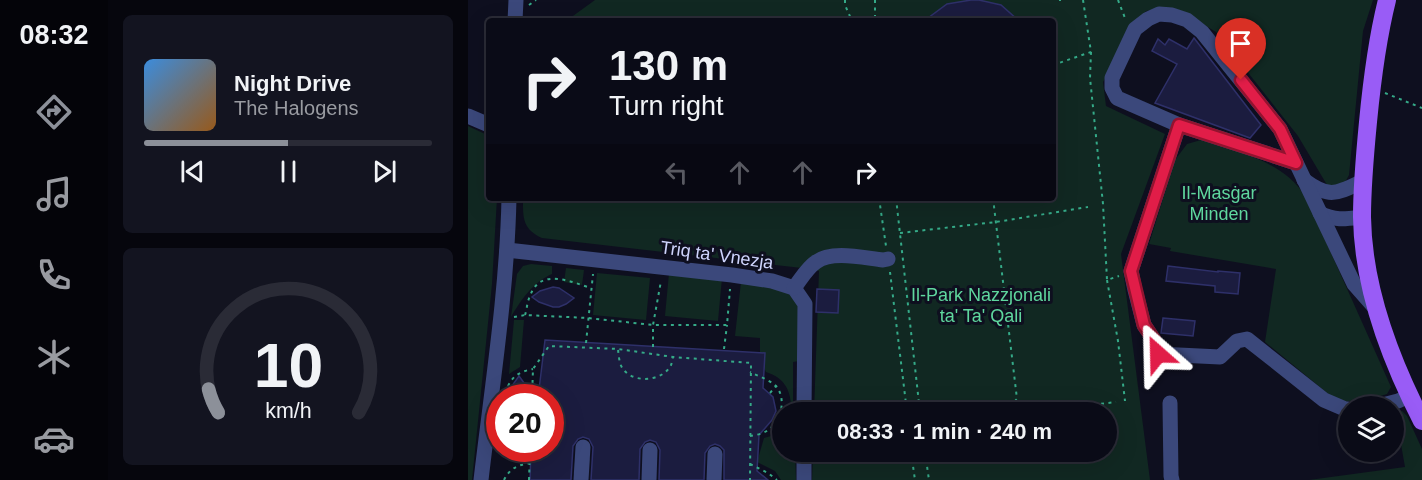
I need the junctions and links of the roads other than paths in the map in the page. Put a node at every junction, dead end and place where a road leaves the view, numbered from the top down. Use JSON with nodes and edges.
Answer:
{"nodes":[{"id":1,"x":516,"y":0,"type":"edge"},
{"id":2,"x":1388,"y":0,"type":"edge"},
{"id":3,"x":515,"y":18,"type":"edge"},
{"id":4,"x":468,"y":116,"type":"edge"},
{"id":5,"x":486,"y":124,"type":"edge"},
{"id":6,"x":1179,"y":125,"type":"junction"},
{"id":7,"x":1296,"y":163,"type":"junction"},
{"id":8,"x":1304,"y":180,"type":"junction"},
{"id":9,"x":1363,"y":181,"type":"junction"},
{"id":10,"x":1328,"y":193,"type":"junction"},
{"id":11,"x":509,"y":201,"type":"edge"},
{"id":12,"x":1362,"y":212,"type":"junction"},
{"id":13,"x":1320,"y":213,"type":"junction"},
{"id":14,"x":507,"y":250,"type":"junction"},
{"id":15,"x":888,"y":259,"type":"road end"},
{"id":16,"x":794,"y":288,"type":"junction"},
{"id":17,"x":1376,"y":309,"type":"junction"},
{"id":18,"x":1409,"y":396,"type":"junction"},
{"id":19,"x":1404,"y":398,"type":"edge"},
{"id":20,"x":804,"y":402,"type":"edge"},
{"id":21,"x":1170,"y":403,"type":"dead end"},
{"id":22,"x":1338,"y":406,"type":"edge"},
{"id":23,"x":1422,"y":421,"type":"edge"},
{"id":24,"x":583,"y":447,"type":"dead end"},
{"id":25,"x":650,"y":450,"type":"dead end"},
{"id":26,"x":716,"y":454,"type":"dead end"},
{"id":27,"x":804,"y":462,"type":"edge"},
{"id":28,"x":481,"y":480,"type":"edge"},
{"id":29,"x":581,"y":480,"type":"edge"},
{"id":30,"x":649,"y":480,"type":"edge"},
{"id":31,"x":714,"y":480,"type":"edge"},
{"id":32,"x":804,"y":480,"type":"edge"},
{"id":33,"x":1172,"y":480,"type":"edge"}],
"edges":[{"from":1,"to":3,"type":"street"},
{"from":2,"to":9,"type":"main road"},
{"from":4,"to":5,"type":"street"},
{"from":6,"to":7,"type":"street"},
{"from":6,"to":7,"type":"street"},
{"from":6,"to":22,"type":"street"},
{"from":7,"to":8,"type":"street"},
{"from":8,"to":10,"type":"street"},
{"from":8,"to":13,"type":"street"},
{"from":9,"to":10,"type":"street"},
{"from":9,"to":12,"type":"main road"},
{"from":10,"to":12,"type":"street"},
{"from":11,"to":14,"type":"street"},
{"from":12,"to":13,"type":"street"},
{"from":12,"to":17,"type":"main road"},
{"from":13,"to":17,"type":"street"},
{"from":14,"to":16,"type":"street","name":"Triq ta' Vnezja"},
{"from":14,"to":28,"type":"street"},
{"from":15,"to":16,"type":"street"},
{"from":16,"to":20,"type":"street","name":"Triq ta' Vnezja"},
{"from":17,"to":18,"type":"main road"},
{"from":18,"to":19,"type":"street"},
{"from":18,"to":23,"type":"main road"},
{"from":21,"to":33,"type":"street"},
{"from":24,"to":29,"type":"street"},
{"from":25,"to":30,"type":"street"},
{"from":26,"to":31,"type":"street"},
{"from":27,"to":32,"type":"street"}]}
